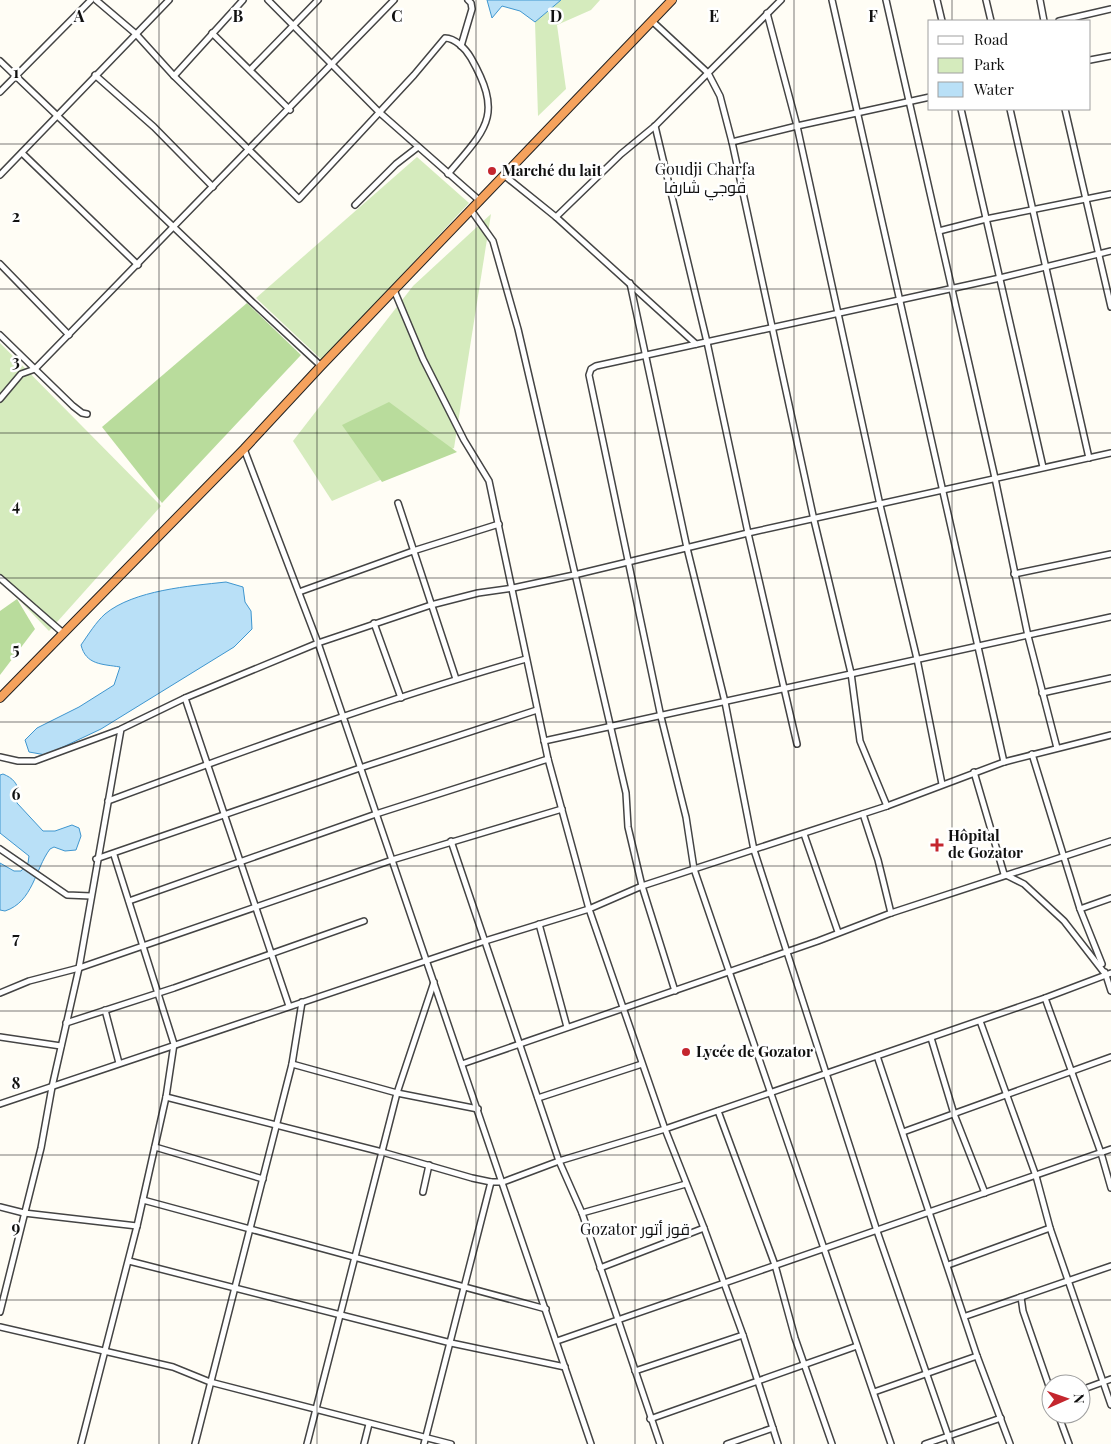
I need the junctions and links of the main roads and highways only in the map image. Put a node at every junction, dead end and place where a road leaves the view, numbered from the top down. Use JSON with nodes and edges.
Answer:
{"nodes":[{"id":1,"x":672,"y":0,"type":"edge"},
{"id":2,"x":0,"y":698,"type":"edge"}],
"edges":[{"from":1,"to":2,"type":"highway"}]}
